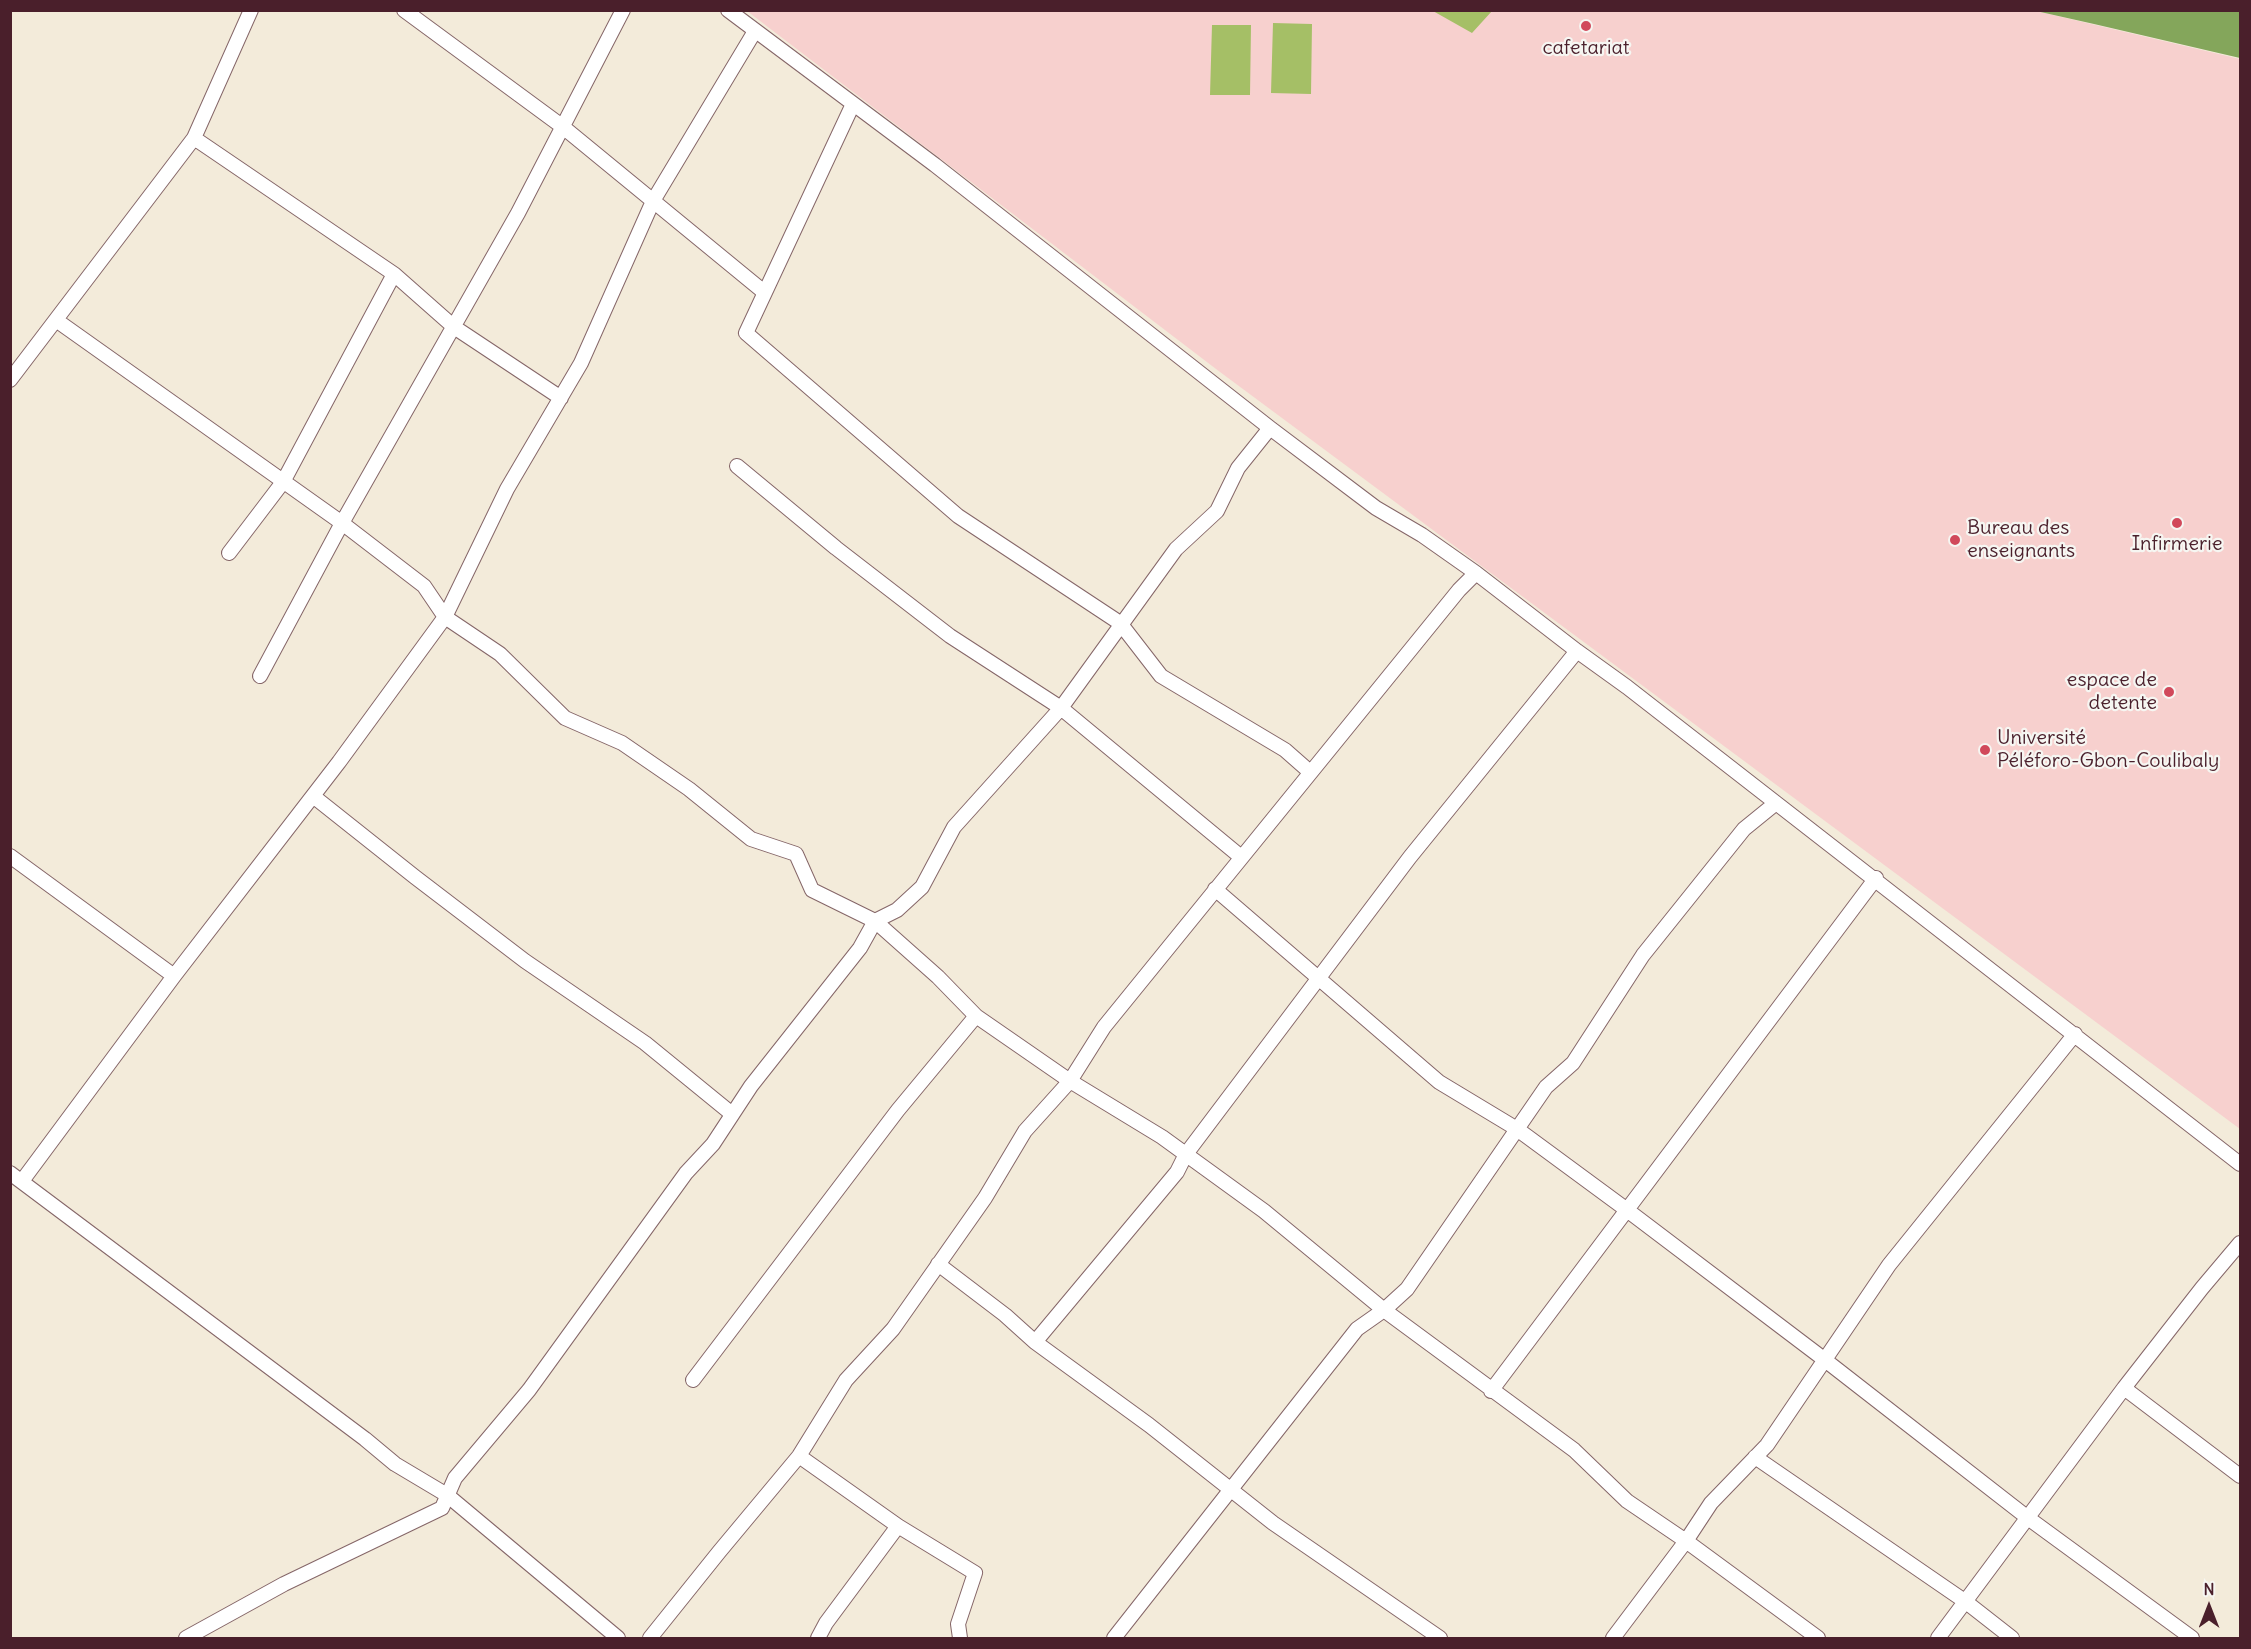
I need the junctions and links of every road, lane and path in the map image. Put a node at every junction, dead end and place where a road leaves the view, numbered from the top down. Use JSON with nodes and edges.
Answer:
{"nodes":[{"id":1,"x":251,"y":10,"type":"edge"},
{"id":2,"x":404,"y":10,"type":"edge"},
{"id":3,"x":623,"y":10,"type":"edge"},
{"id":4,"x":728,"y":10,"type":"edge"},
{"id":5,"x":755,"y":30,"type":"junction"},
{"id":6,"x":854,"y":104,"type":"junction"},
{"id":7,"x":563,"y":128,"type":"junction"},
{"id":8,"x":194,"y":138,"type":"junction"},
{"id":9,"x":653,"y":201,"type":"junction"},
{"id":10,"x":394,"y":274,"type":"junction"},
{"id":11,"x":764,"y":292,"type":"junction"},
{"id":12,"x":56,"y":320,"type":"junction"},
{"id":13,"x":454,"y":327,"type":"junction"},
{"id":14,"x":10,"y":380,"type":"edge"},
{"id":15,"x":561,"y":398,"type":"junction"},
{"id":16,"x":1270,"y":428,"type":"junction"},
{"id":17,"x":737,"y":466,"type":"dead end"},
{"id":18,"x":283,"y":482,"type":"junction"},
{"id":19,"x":342,"y":523,"type":"junction"},
{"id":20,"x":229,"y":553,"type":"dead end"},
{"id":21,"x":1476,"y":573,"type":"junction"},
{"id":22,"x":445,"y":617,"type":"junction"},
{"id":23,"x":1120,"y":623,"type":"junction"},
{"id":24,"x":1577,"y":651,"type":"junction"},
{"id":25,"x":260,"y":676,"type":"dead end"},
{"id":26,"x":1061,"y":708,"type":"junction"},
{"id":27,"x":1310,"y":772,"type":"junction"},
{"id":28,"x":314,"y":796,"type":"junction"},
{"id":29,"x":1776,"y":803,"type":"junction"},
{"id":30,"x":10,"y":856,"type":"edge"},
{"id":31,"x":1241,"y":857,"type":"junction"},
{"id":32,"x":1876,"y":878,"type":"junction"},
{"id":33,"x":1215,"y":889,"type":"junction"},
{"id":34,"x":875,"y":921,"type":"junction"},
{"id":35,"x":174,"y":976,"type":"junction"},
{"id":36,"x":1318,"y":979,"type":"junction"},
{"id":37,"x":976,"y":1016,"type":"junction"},
{"id":38,"x":2074,"y":1034,"type":"junction"},
{"id":39,"x":1070,"y":1081,"type":"junction"},
{"id":40,"x":732,"y":1114,"type":"junction"},
{"id":41,"x":1517,"y":1129,"type":"junction"},
{"id":42,"x":1186,"y":1154,"type":"junction"},
{"id":43,"x":2241,"y":1164,"type":"edge"},
{"id":44,"x":16,"y":1177,"type":"edge"},
{"id":45,"x":1627,"y":1210,"type":"junction"},
{"id":46,"x":2241,"y":1243,"type":"edge"},
{"id":47,"x":938,"y":1264,"type":"junction"},
{"id":48,"x":1384,"y":1310,"type":"junction"},
{"id":49,"x":1035,"y":1342,"type":"junction"},
{"id":50,"x":1825,"y":1360,"type":"junction"},
{"id":51,"x":693,"y":1380,"type":"dead end"},
{"id":52,"x":2124,"y":1388,"type":"junction"},
{"id":53,"x":1491,"y":1391,"type":"junction"},
{"id":54,"x":799,"y":1456,"type":"junction"},
{"id":55,"x":1755,"y":1457,"type":"junction"},
{"id":56,"x":2241,"y":1476,"type":"edge"},
{"id":57,"x":1231,"y":1489,"type":"junction"},
{"id":58,"x":447,"y":1495,"type":"junction"},
{"id":59,"x":2028,"y":1518,"type":"junction"},
{"id":60,"x":898,"y":1526,"type":"junction"},
{"id":61,"x":1686,"y":1541,"type":"junction"},
{"id":62,"x":1966,"y":1602,"type":"junction"},
{"id":63,"x":186,"y":1638,"type":"edge"},
{"id":64,"x":618,"y":1638,"type":"edge"},
{"id":65,"x":650,"y":1638,"type":"edge"},
{"id":66,"x":818,"y":1638,"type":"edge"},
{"id":67,"x":960,"y":1638,"type":"edge"},
{"id":68,"x":1114,"y":1638,"type":"edge"},
{"id":69,"x":1440,"y":1638,"type":"edge"},
{"id":70,"x":1613,"y":1638,"type":"edge"},
{"id":71,"x":1818,"y":1638,"type":"edge"},
{"id":72,"x":1938,"y":1638,"type":"edge"},
{"id":73,"x":2012,"y":1638,"type":"edge"},
{"id":74,"x":2193,"y":1638,"type":"edge"}],
"edges":[{"from":1,"to":8,"type":"street"},
{"from":2,"to":7,"type":"street"},
{"from":3,"to":7,"type":"street"},
{"from":4,"to":5,"type":"street"},
{"from":5,"to":6,"type":"street"},
{"from":5,"to":9,"type":"street"},
{"from":6,"to":11,"type":"street"},
{"from":6,"to":16,"type":"street"},
{"from":7,"to":9,"type":"street"},
{"from":7,"to":13,"type":"street"},
{"from":8,"to":10,"type":"street"},
{"from":8,"to":12,"type":"street"},
{"from":9,"to":11,"type":"street"},
{"from":9,"to":15,"type":"street"},
{"from":10,"to":13,"type":"street"},
{"from":10,"to":18,"type":"street"},
{"from":11,"to":23,"type":"street"},
{"from":12,"to":14,"type":"street"},
{"from":12,"to":18,"type":"street"},
{"from":13,"to":15,"type":"street"},
{"from":13,"to":19,"type":"street"},
{"from":15,"to":22,"type":"street"},
{"from":16,"to":21,"type":"street"},
{"from":16,"to":23,"type":"street"},
{"from":17,"to":26,"type":"street"},
{"from":18,"to":19,"type":"street"},
{"from":18,"to":20,"type":"street"},
{"from":19,"to":22,"type":"street"},
{"from":19,"to":25,"type":"street"},
{"from":21,"to":24,"type":"street"},
{"from":21,"to":27,"type":"street"},
{"from":22,"to":28,"type":"street"},
{"from":22,"to":34,"type":"street"},
{"from":23,"to":26,"type":"street"},
{"from":23,"to":27,"type":"street"},
{"from":24,"to":29,"type":"street"},
{"from":24,"to":36,"type":"street"},
{"from":26,"to":31,"type":"street"},
{"from":26,"to":34,"type":"street"},
{"from":27,"to":31,"type":"street"},
{"from":28,"to":35,"type":"street"},
{"from":28,"to":40,"type":"street"},
{"from":29,"to":32,"type":"street"},
{"from":29,"to":41,"type":"street"},
{"from":30,"to":35,"type":"street"},
{"from":31,"to":33,"type":"street"},
{"from":32,"to":38,"type":"street"},
{"from":32,"to":45,"type":"street"},
{"from":33,"to":36,"type":"street"},
{"from":33,"to":39,"type":"street"},
{"from":34,"to":37,"type":"street"},
{"from":34,"to":40,"type":"street"},
{"from":35,"to":44,"type":"street"},
{"from":36,"to":41,"type":"street"},
{"from":36,"to":42,"type":"street"},
{"from":37,"to":39,"type":"street"},
{"from":37,"to":51,"type":"street"},
{"from":38,"to":43,"type":"street"},
{"from":38,"to":50,"type":"street"},
{"from":39,"to":42,"type":"street"},
{"from":39,"to":47,"type":"street"},
{"from":40,"to":58,"type":"street"},
{"from":41,"to":45,"type":"street"},
{"from":41,"to":48,"type":"street"},
{"from":42,"to":48,"type":"street"},
{"from":42,"to":49,"type":"street"},
{"from":44,"to":58,"type":"street"},
{"from":45,"to":50,"type":"street"},
{"from":45,"to":53,"type":"street"},
{"from":46,"to":52,"type":"street"},
{"from":47,"to":49,"type":"street"},
{"from":47,"to":54,"type":"street"},
{"from":48,"to":53,"type":"street"},
{"from":48,"to":57,"type":"street"},
{"from":49,"to":57,"type":"street"},
{"from":50,"to":55,"type":"street"},
{"from":50,"to":59,"type":"street"},
{"from":52,"to":56,"type":"street"},
{"from":52,"to":59,"type":"street"},
{"from":53,"to":61,"type":"street"},
{"from":54,"to":60,"type":"street"},
{"from":54,"to":65,"type":"street"},
{"from":55,"to":61,"type":"street"},
{"from":55,"to":62,"type":"street"},
{"from":57,"to":68,"type":"street"},
{"from":57,"to":69,"type":"street"},
{"from":58,"to":63,"type":"street"},
{"from":58,"to":64,"type":"street"},
{"from":59,"to":62,"type":"street"},
{"from":59,"to":74,"type":"street"},
{"from":60,"to":66,"type":"street"},
{"from":60,"to":67,"type":"street"},
{"from":61,"to":70,"type":"street"},
{"from":61,"to":71,"type":"street"},
{"from":62,"to":72,"type":"street"},
{"from":62,"to":73,"type":"street"}]}
